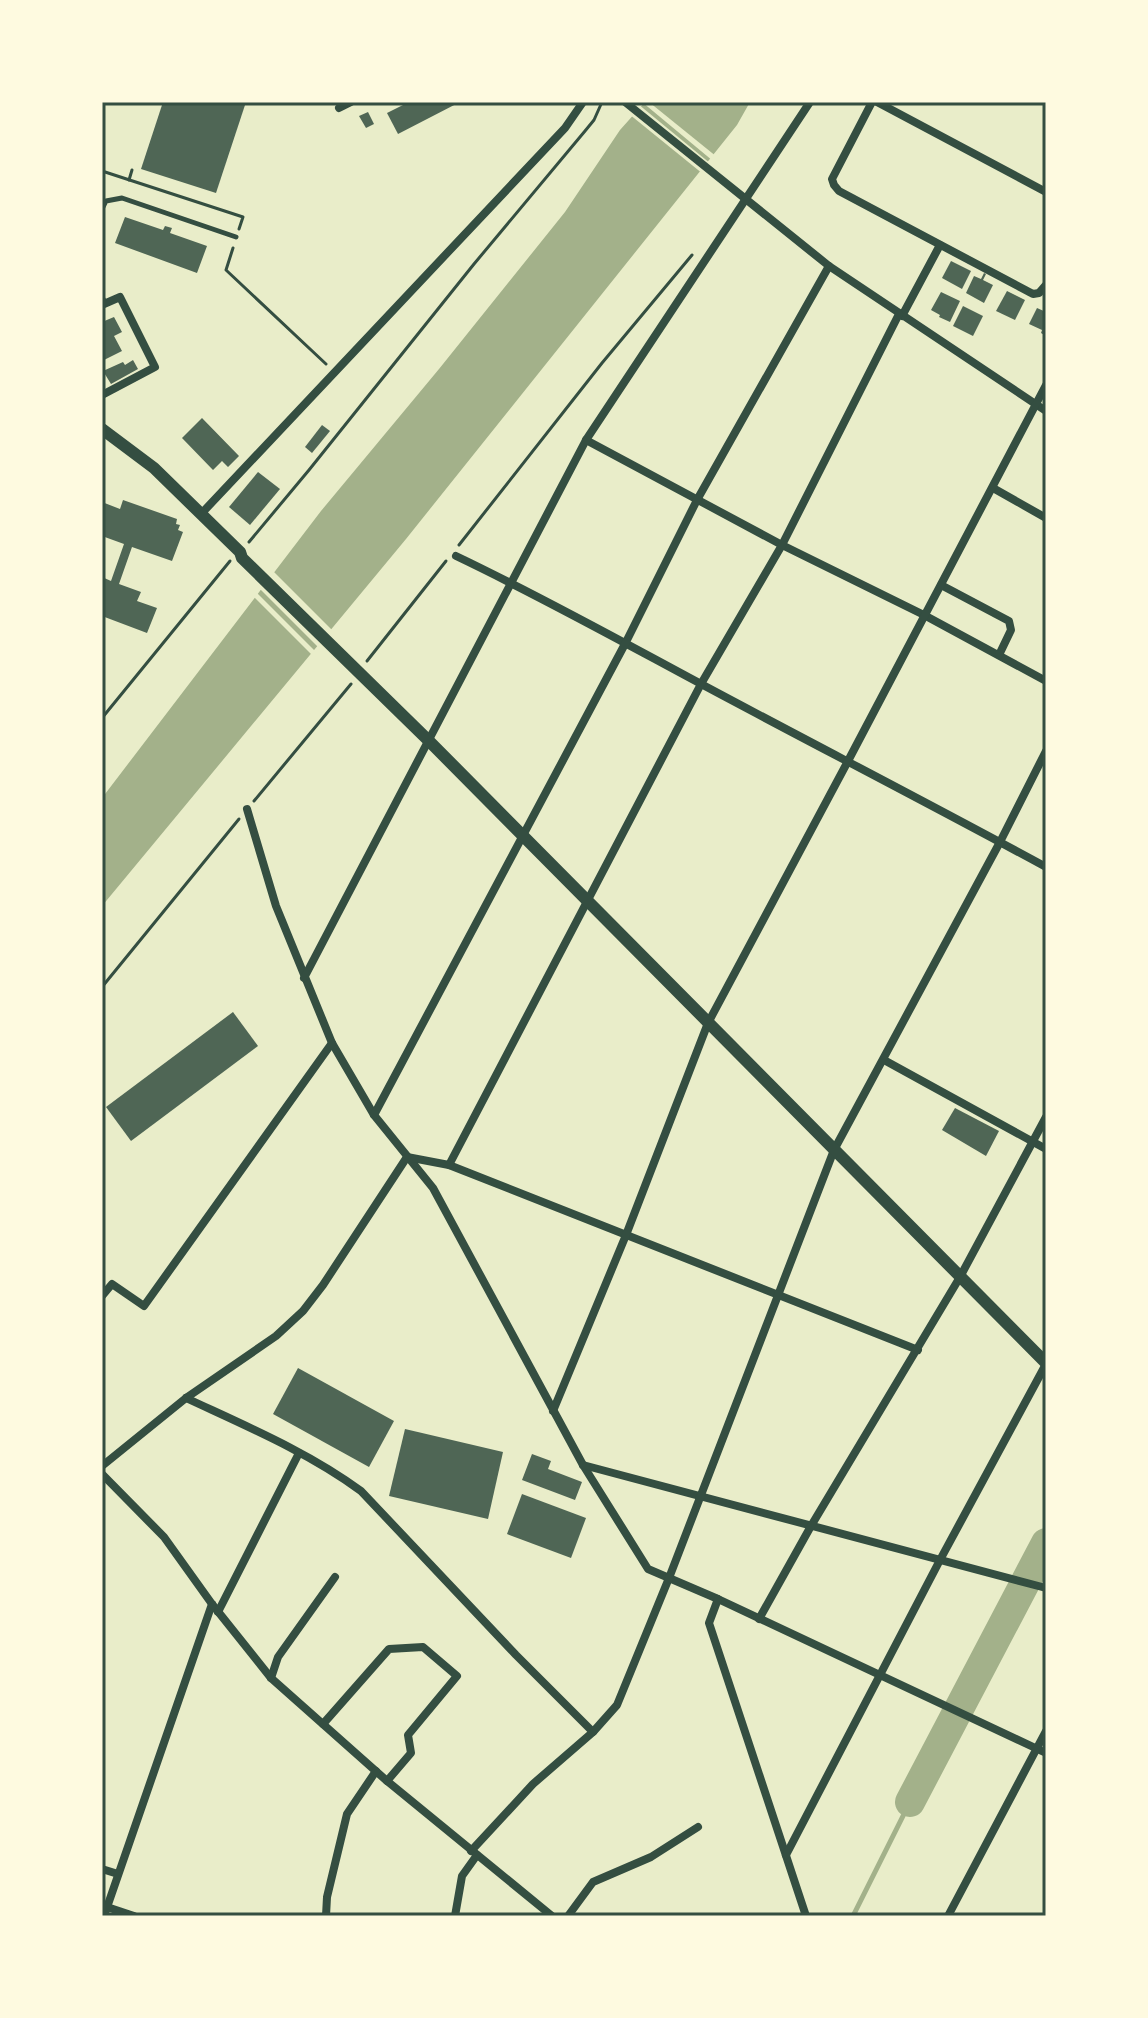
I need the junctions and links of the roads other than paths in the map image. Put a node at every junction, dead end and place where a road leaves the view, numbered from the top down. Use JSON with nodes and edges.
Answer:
{"nodes":[{"id":1,"x":351,"y":102,"type":"edge"},
{"id":2,"x":583,"y":102,"type":"edge"},
{"id":3,"x":625,"y":102,"type":"edge"},
{"id":4,"x":810,"y":102,"type":"edge"},
{"id":5,"x":874,"y":102,"type":"edge"},
{"id":6,"x":339,"y":108,"type":"dead end"},
{"id":7,"x":1046,"y":192,"type":"edge"},
{"id":8,"x":746,"y":200,"type":"junction"},
{"id":9,"x":102,"y":209,"type":"edge"},
{"id":10,"x":236,"y":237,"type":"road end"},
{"id":11,"x":940,"y":245,"type":"junction"},
{"id":12,"x":829,"y":266,"type":"junction"},
{"id":13,"x":1046,"y":285,"type":"edge"},
{"id":14,"x":102,"y":300,"type":"edge"},
{"id":15,"x":901,"y":315,"type":"junction"},
{"id":16,"x":1046,"y":385,"type":"edge"},
{"id":17,"x":102,"y":395,"type":"edge"},
{"id":18,"x":1035,"y":404,"type":"junction"},
{"id":19,"x":1046,"y":411,"type":"edge"},
{"id":20,"x":102,"y":429,"type":"edge"},
{"id":21,"x":586,"y":440,"type":"junction"},
{"id":22,"x":993,"y":488,"type":"junction"},
{"id":23,"x":697,"y":500,"type":"junction"},
{"id":24,"x":201,"y":514,"type":"junction"},
{"id":25,"x":1046,"y":518,"type":"edge"},
{"id":26,"x":782,"y":545,"type":"junction"},
{"id":27,"x":456,"y":552,"type":"road end"},
{"id":28,"x":512,"y":582,"type":"junction"},
{"id":29,"x":941,"y":585,"type":"junction"},
{"id":30,"x":924,"y":615,"type":"junction"},
{"id":31,"x":626,"y":642,"type":"junction"},
{"id":32,"x":999,"y":655,"type":"junction"},
{"id":33,"x":1046,"y":681,"type":"edge"},
{"id":34,"x":701,"y":684,"type":"junction"},
{"id":35,"x":428,"y":740,"type":"junction"},
{"id":36,"x":1046,"y":751,"type":"edge"},
{"id":37,"x":848,"y":761,"type":"junction"},
{"id":38,"x":247,"y":809,"type":"road end"},
{"id":39,"x":522,"y":835,"type":"junction"},
{"id":40,"x":1000,"y":842,"type":"junction"},
{"id":41,"x":1046,"y":867,"type":"edge"},
{"id":42,"x":588,"y":901,"type":"junction"},
{"id":43,"x":304,"y":978,"type":"junction"},
{"id":44,"x":708,"y":1023,"type":"junction"},
{"id":45,"x":332,"y":1043,"type":"junction"},
{"id":46,"x":884,"y":1060,"type":"junction"},
{"id":47,"x":374,"y":1115,"type":"junction"},
{"id":48,"x":1046,"y":1117,"type":"edge"},
{"id":49,"x":1033,"y":1142,"type":"junction"},
{"id":50,"x":1046,"y":1149,"type":"edge"},
{"id":51,"x":834,"y":1150,"type":"junction"},
{"id":52,"x":407,"y":1157,"type":"junction"},
{"id":53,"x":449,"y":1165,"type":"junction"},
{"id":54,"x":626,"y":1235,"type":"junction"},
{"id":55,"x":960,"y":1277,"type":"junction"},
{"id":56,"x":778,"y":1295,"type":"junction"},
{"id":57,"x":102,"y":1296,"type":"edge"},
{"id":58,"x":918,"y":1350,"type":"junction"},
{"id":59,"x":1046,"y":1363,"type":"edge"},
{"id":60,"x":186,"y":1398,"type":"junction"},
{"id":61,"x":553,"y":1411,"type":"junction"},
{"id":62,"x":299,"y":1453,"type":"junction"},
{"id":63,"x":583,"y":1465,"type":"junction"},
{"id":64,"x":102,"y":1466,"type":"edge"},
{"id":65,"x":102,"y":1474,"type":"edge"},
{"id":66,"x":700,"y":1497,"type":"junction"},
{"id":67,"x":811,"y":1526,"type":"junction"},
{"id":68,"x":940,"y":1560,"type":"junction"},
{"id":69,"x":335,"y":1577,"type":"dead end"},
{"id":70,"x":669,"y":1578,"type":"junction"},
{"id":71,"x":1046,"y":1588,"type":"edge"},
{"id":72,"x":718,"y":1599,"type":"junction"},
{"id":73,"x":212,"y":1604,"type":"junction"},
{"id":74,"x":218,"y":1612,"type":"junction"},
{"id":75,"x":759,"y":1619,"type":"junction"},
{"id":76,"x":880,"y":1675,"type":"junction"},
{"id":77,"x":271,"y":1678,"type":"junction"},
{"id":78,"x":323,"y":1724,"type":"junction"},
{"id":79,"x":1046,"y":1731,"type":"edge"},
{"id":80,"x":593,"y":1732,"type":"junction"},
{"id":81,"x":1036,"y":1748,"type":"junction"},
{"id":82,"x":1046,"y":1753,"type":"edge"},
{"id":83,"x":376,"y":1771,"type":"junction"},
{"id":84,"x":387,"y":1781,"type":"junction"},
{"id":85,"x":698,"y":1827,"type":"dead end"},
{"id":86,"x":474,"y":1853,"type":"junction"},
{"id":87,"x":786,"y":1855,"type":"junction"},
{"id":88,"x":102,"y":1869,"type":"edge"},
{"id":89,"x":118,"y":1874,"type":"junction"},
{"id":90,"x":106,"y":1911,"type":"edge"},
{"id":91,"x":134,"y":1916,"type":"edge"},
{"id":92,"x":326,"y":1916,"type":"edge"},
{"id":93,"x":455,"y":1916,"type":"edge"},
{"id":94,"x":552,"y":1916,"type":"edge"},
{"id":95,"x":568,"y":1916,"type":"edge"},
{"id":96,"x":806,"y":1916,"type":"edge"},
{"id":97,"x":948,"y":1916,"type":"edge"}],
"edges":[{"from":1,"to":6,"type":"street"},
{"from":2,"to":24,"type":"street"},
{"from":3,"to":8,"type":"street"},
{"from":4,"to":8,"type":"street"},
{"from":5,"to":7,"type":"street"},
{"from":5,"to":11,"type":"street"},
{"from":8,"to":12,"type":"street"},
{"from":8,"to":21,"type":"street"},
{"from":9,"to":10,"type":"lane"},
{"from":11,"to":13,"type":"street"},
{"from":11,"to":15,"type":"street"},
{"from":12,"to":15,"type":"street"},
{"from":12,"to":23,"type":"street"},
{"from":14,"to":17,"type":"street"},
{"from":15,"to":18,"type":"street"},
{"from":15,"to":26,"type":"street"},
{"from":16,"to":18,"type":"street"},
{"from":18,"to":19,"type":"street"},
{"from":18,"to":22,"type":"street"},
{"from":20,"to":24,"type":"street"},
{"from":21,"to":23,"type":"street"},
{"from":21,"to":28,"type":"street"},
{"from":22,"to":25,"type":"street"},
{"from":22,"to":29,"type":"street"},
{"from":23,"to":26,"type":"street"},
{"from":23,"to":31,"type":"street"},
{"from":24,"to":35,"type":"street"},
{"from":26,"to":30,"type":"street"},
{"from":26,"to":34,"type":"street"},
{"from":27,"to":28,"type":"street"},
{"from":28,"to":31,"type":"street"},
{"from":28,"to":35,"type":"street"},
{"from":29,"to":30,"type":"street"},
{"from":29,"to":32,"type":"street"},
{"from":30,"to":32,"type":"street"},
{"from":30,"to":37,"type":"street"},
{"from":31,"to":34,"type":"street"},
{"from":31,"to":39,"type":"street"},
{"from":32,"to":33,"type":"street"},
{"from":34,"to":37,"type":"street"},
{"from":34,"to":42,"type":"street"},
{"from":35,"to":39,"type":"street"},
{"from":35,"to":43,"type":"street"},
{"from":36,"to":40,"type":"street"},
{"from":37,"to":40,"type":"street"},
{"from":37,"to":44,"type":"street"},
{"from":38,"to":43,"type":"street"},
{"from":39,"to":42,"type":"street"},
{"from":39,"to":47,"type":"street"},
{"from":40,"to":41,"type":"street"},
{"from":40,"to":46,"type":"street"},
{"from":42,"to":44,"type":"street"},
{"from":42,"to":53,"type":"street"},
{"from":43,"to":45,"type":"street"},
{"from":44,"to":51,"type":"street"},
{"from":44,"to":54,"type":"street"},
{"from":45,"to":47,"type":"street"},
{"from":45,"to":57,"type":"street"},
{"from":46,"to":49,"type":"street"},
{"from":46,"to":51,"type":"street"},
{"from":47,"to":52,"type":"street"},
{"from":48,"to":49,"type":"street"},
{"from":49,"to":50,"type":"street"},
{"from":49,"to":55,"type":"street"},
{"from":51,"to":55,"type":"street"},
{"from":51,"to":56,"type":"street"},
{"from":52,"to":53,"type":"street"},
{"from":52,"to":60,"type":"street"},
{"from":52,"to":61,"type":"street"},
{"from":53,"to":54,"type":"street"},
{"from":54,"to":56,"type":"street"},
{"from":54,"to":61,"type":"street"},
{"from":55,"to":58,"type":"street"},
{"from":55,"to":59,"type":"street"},
{"from":56,"to":58,"type":"street"},
{"from":56,"to":66,"type":"street"},
{"from":58,"to":67,"type":"street"},
{"from":59,"to":68,"type":"street"},
{"from":60,"to":62,"type":"street"},
{"from":60,"to":64,"type":"street"},
{"from":61,"to":63,"type":"street"},
{"from":62,"to":74,"type":"street"},
{"from":62,"to":80,"type":"street"},
{"from":63,"to":66,"type":"street"},
{"from":63,"to":70,"type":"street"},
{"from":65,"to":73,"type":"street"},
{"from":66,"to":67,"type":"street"},
{"from":66,"to":70,"type":"street"},
{"from":67,"to":68,"type":"street"},
{"from":67,"to":75,"type":"street"},
{"from":68,"to":71,"type":"street"},
{"from":68,"to":76,"type":"street"},
{"from":69,"to":77,"type":"street"},
{"from":70,"to":72,"type":"street"},
{"from":70,"to":80,"type":"street"},
{"from":72,"to":75,"type":"street"},
{"from":72,"to":87,"type":"street"},
{"from":73,"to":74,"type":"street"},
{"from":73,"to":89,"type":"street"},
{"from":74,"to":77,"type":"street"},
{"from":75,"to":76,"type":"street"},
{"from":76,"to":81,"type":"street"},
{"from":76,"to":87,"type":"street"},
{"from":77,"to":78,"type":"street"},
{"from":78,"to":83,"type":"street"},
{"from":78,"to":84,"type":"street"},
{"from":79,"to":81,"type":"street"},
{"from":80,"to":86,"type":"street"},
{"from":81,"to":82,"type":"street"},
{"from":81,"to":97,"type":"street"},
{"from":83,"to":84,"type":"street"},
{"from":83,"to":92,"type":"street"},
{"from":84,"to":86,"type":"street"},
{"from":85,"to":95,"type":"street"},
{"from":86,"to":93,"type":"street"},
{"from":86,"to":94,"type":"street"},
{"from":87,"to":96,"type":"street"},
{"from":88,"to":89,"type":"street"},
{"from":89,"to":90,"type":"street"},
{"from":90,"to":91,"type":"street"}]}
